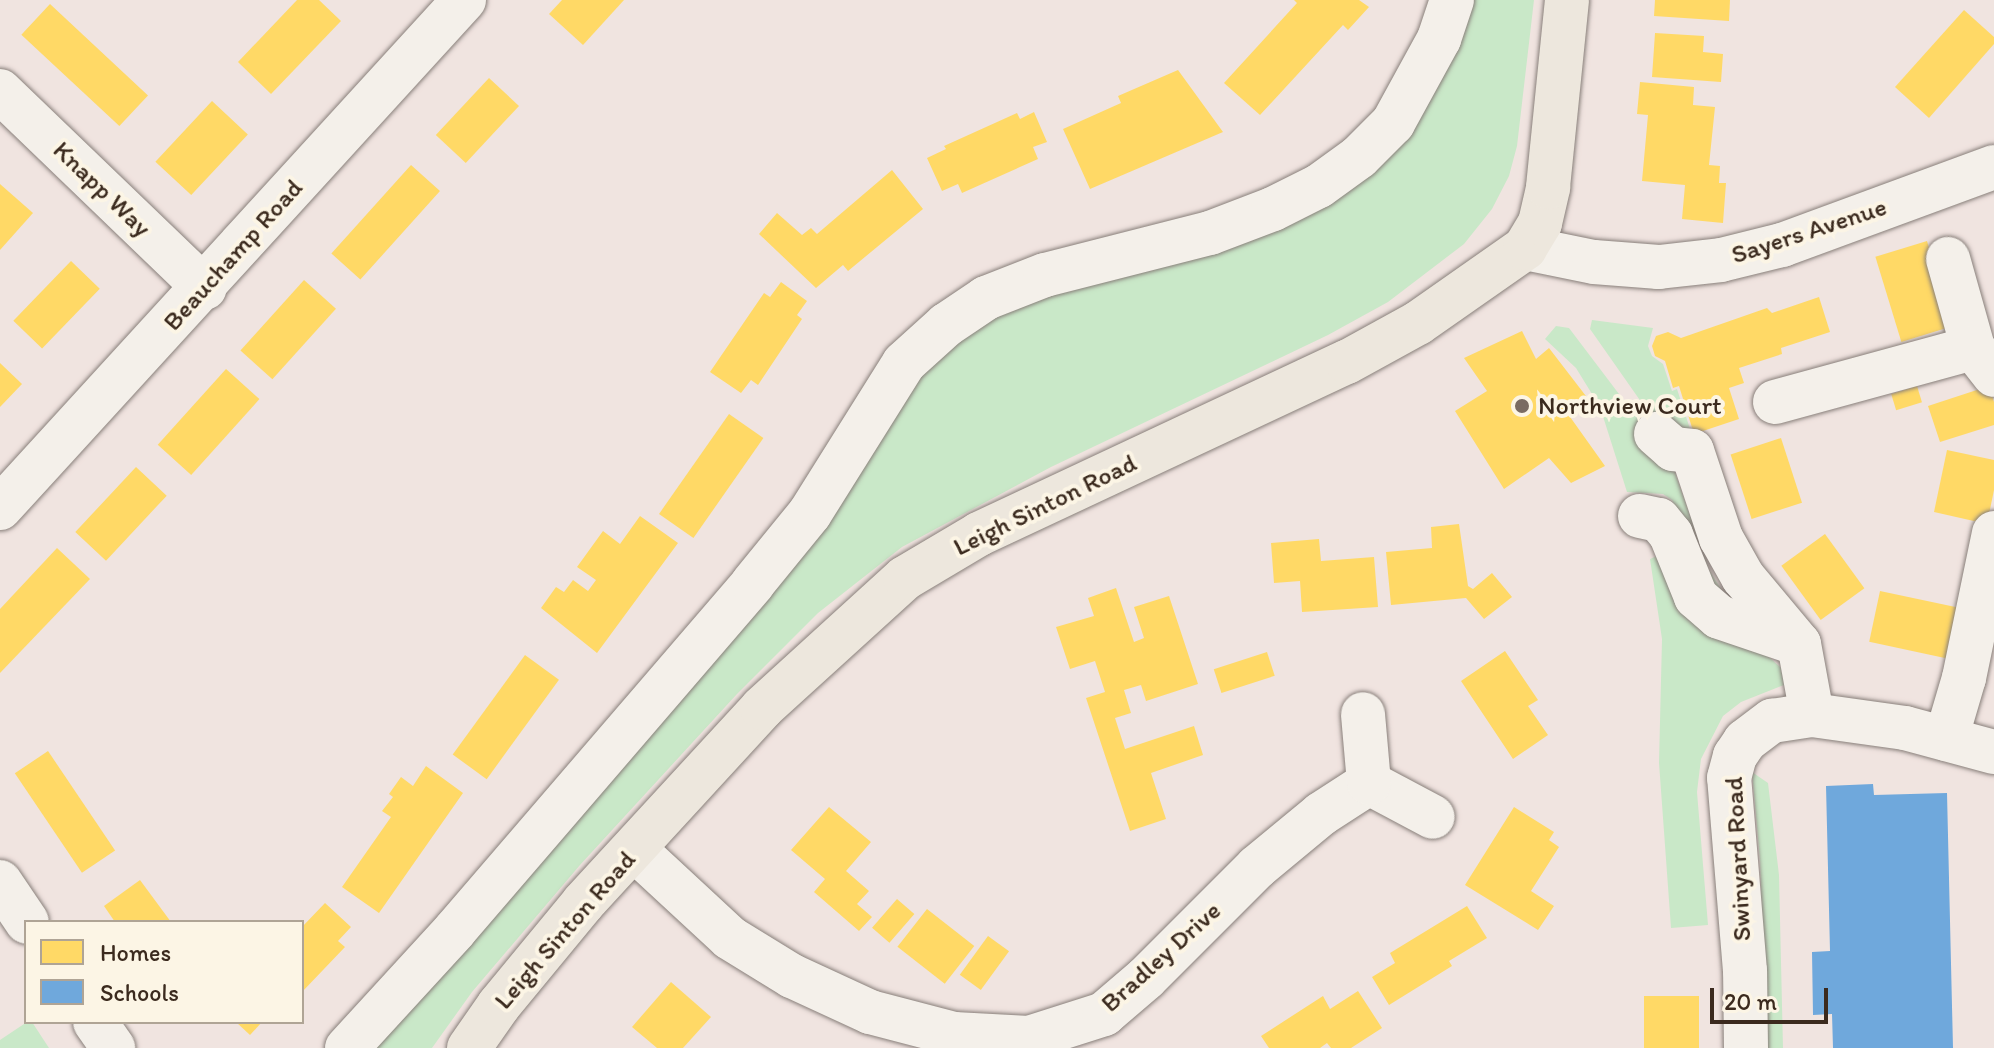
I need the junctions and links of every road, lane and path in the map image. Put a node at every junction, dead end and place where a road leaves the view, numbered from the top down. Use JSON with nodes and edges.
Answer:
{"nodes":[{"id":1,"x":464,"y":0,"type":"edge"},
{"id":2,"x":1452,"y":0,"type":"edge"},
{"id":3,"x":1567,"y":0,"type":"edge"},
{"id":4,"x":0,"y":91,"type":"edge"},
{"id":5,"x":1994,"y":167,"type":"edge"},
{"id":6,"x":1525,"y":248,"type":"junction"},
{"id":7,"x":1948,"y":259,"type":"dead end"},
{"id":8,"x":205,"y":288,"type":"junction"},
{"id":9,"x":1984,"y":361,"type":"edge"},
{"id":10,"x":1775,"y":402,"type":"dead end"},
{"id":11,"x":1656,"y":434,"type":"dead end"},
{"id":12,"x":0,"y":508,"type":"edge"},
{"id":13,"x":1640,"y":516,"type":"dead end"},
{"id":14,"x":1994,"y":533,"type":"edge"},
{"id":15,"x":1799,"y":644,"type":"junction"},
{"id":16,"x":1363,"y":714,"type":"dead end"},
{"id":17,"x":1812,"y":715,"type":"junction"},
{"id":18,"x":1946,"y":739,"type":"junction"},
{"id":19,"x":1994,"y":752,"type":"edge"},
{"id":20,"x":1369,"y":783,"type":"junction"},
{"id":21,"x":1433,"y":817,"type":"dead end"},
{"id":22,"x":635,"y":850,"type":"junction"},
{"id":23,"x":0,"y":882,"type":"edge"},
{"id":24,"x":26,"y":920,"type":"edge"},
{"id":25,"x":96,"y":1024,"type":"edge"},
{"id":26,"x":113,"y":1048,"type":"edge"},
{"id":27,"x":347,"y":1048,"type":"edge"},
{"id":28,"x":469,"y":1048,"type":"edge"},
{"id":29,"x":1746,"y":1048,"type":"edge"}],
"edges":[{"from":1,"to":8,"type":"street","name":"Beauchamp Road"},
{"from":2,"to":27,"type":"street"},
{"from":3,"to":6,"type":"main road","name":"Leigh Sinton Road"},
{"from":4,"to":8,"type":"street","name":"Knapp Way"},
{"from":5,"to":6,"type":"street","name":"Sayers Avenue"},
{"from":6,"to":22,"type":"main road","name":"Leigh Sinton Road"},
{"from":7,"to":9,"type":"street"},
{"from":8,"to":12,"type":"street","name":"Beauchamp Road"},
{"from":9,"to":10,"type":"street"},
{"from":11,"to":15,"type":"street"},
{"from":13,"to":15,"type":"street"},
{"from":14,"to":18,"type":"street"},
{"from":15,"to":17,"type":"street"},
{"from":16,"to":20,"type":"street"},
{"from":17,"to":18,"type":"street","name":"Swinyard Road"},
{"from":17,"to":29,"type":"street","name":"Swinyard Road"},
{"from":18,"to":19,"type":"street","name":"Swinyard Road"},
{"from":20,"to":21,"type":"street"},
{"from":20,"to":22,"type":"street","name":"Bradley Drive"},
{"from":22,"to":28,"type":"main road","name":"Leigh Sinton Road"},
{"from":23,"to":24,"type":"street"},
{"from":25,"to":26,"type":"street"}]}
